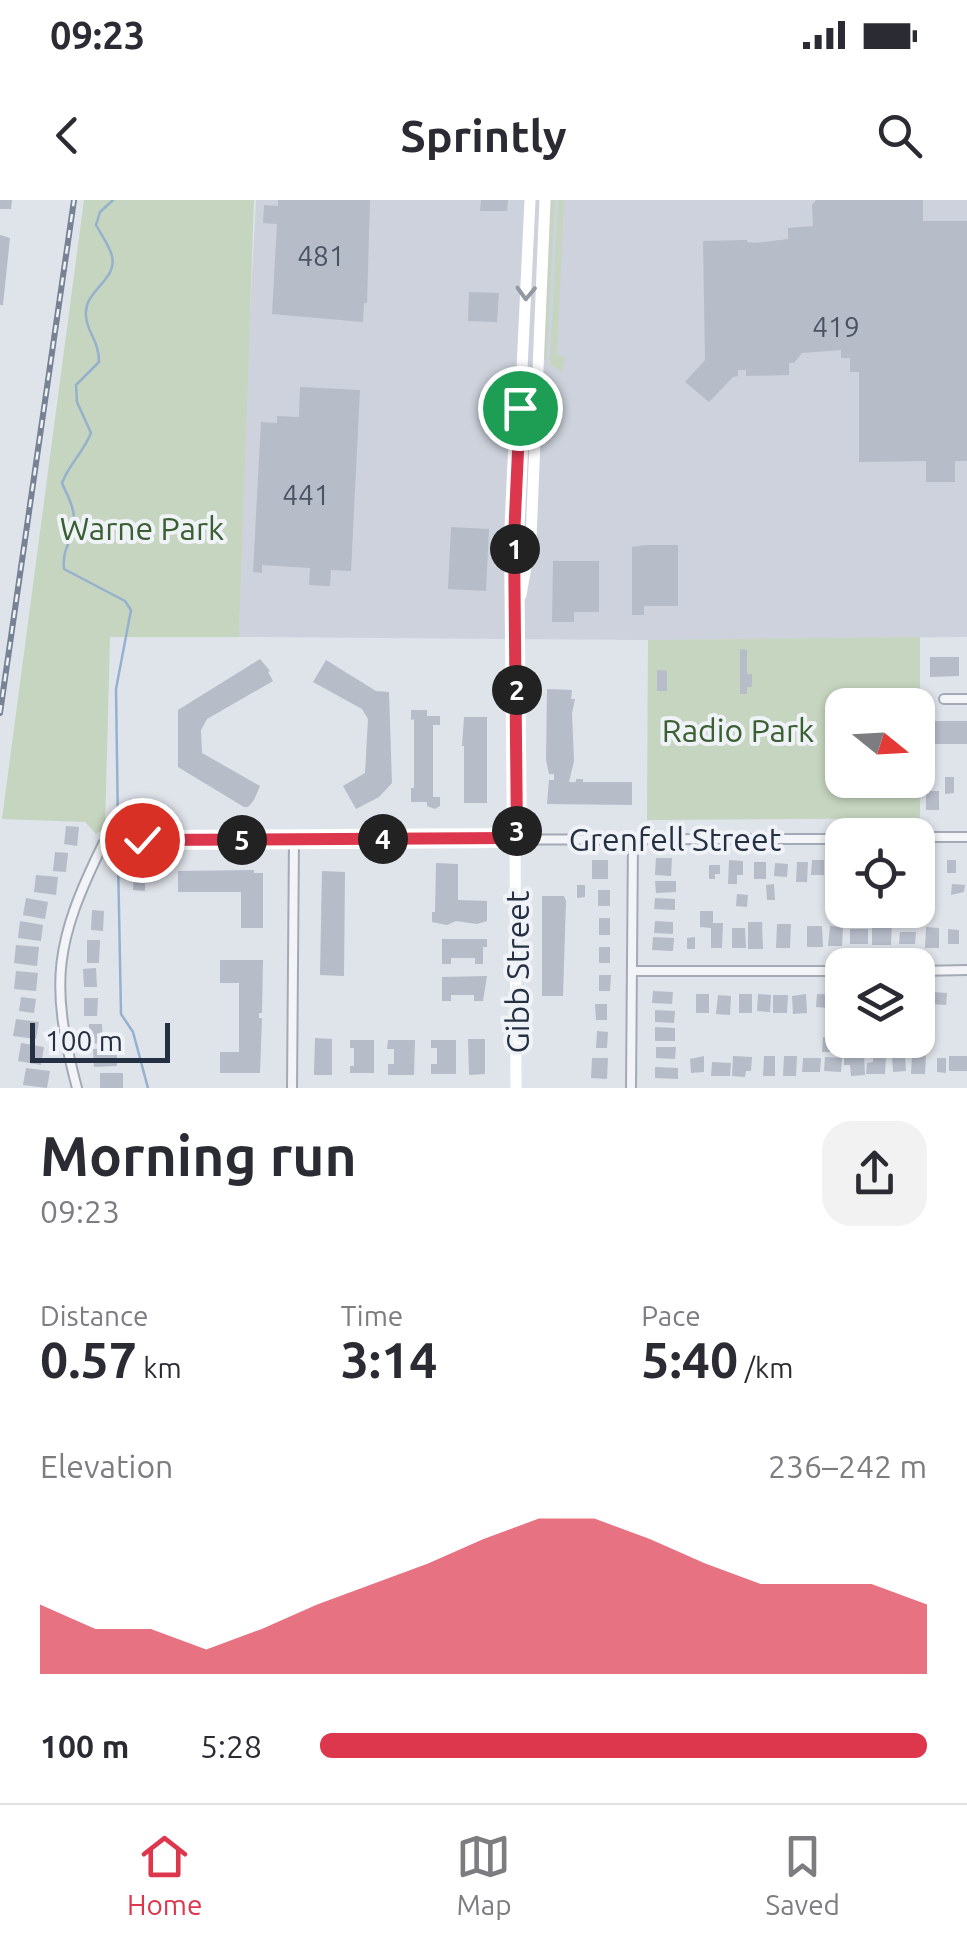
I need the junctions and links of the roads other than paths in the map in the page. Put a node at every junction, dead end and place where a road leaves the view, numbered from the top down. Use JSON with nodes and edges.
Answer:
{"nodes":[{"id":1,"x":530,"y":200,"type":"edge"},
{"id":2,"x":546,"y":200,"type":"edge"},
{"id":3,"x":517,"y":617,"type":"junction"},
{"id":4,"x":944,"y":699,"type":"dead end"},
{"id":5,"x":967,"y":699,"type":"edge"},
{"id":6,"x":967,"y":837,"type":"edge"},
{"id":7,"x":517,"y":838,"type":"junction"},
{"id":8,"x":632,"y":838,"type":"junction"},
{"id":9,"x":825,"y":838,"type":"edge"},
{"id":10,"x":935,"y":838,"type":"edge"},
{"id":11,"x":294,"y":840,"type":"junction"},
{"id":12,"x":935,"y":970,"type":"edge"},
{"id":13,"x":967,"y":970,"type":"edge"},
{"id":14,"x":632,"y":971,"type":"junction"},
{"id":15,"x":825,"y":971,"type":"edge"},
{"id":16,"x":78,"y":1088,"type":"edge"},
{"id":17,"x":292,"y":1088,"type":"edge"},
{"id":18,"x":516,"y":1088,"type":"edge"},
{"id":19,"x":631,"y":1088,"type":"edge"}],
"edges":[{"from":1,"to":3,"type":"main road","name":"Gibb Street","one_way":true},
{"from":2,"to":3,"type":"main road","name":"Gibb Street"},
{"from":3,"to":7,"type":"main road","name":"Gibb Street"},
{"from":4,"to":5,"type":"street"},
{"from":6,"to":10,"type":"street"},
{"from":7,"to":8,"type":"street","name":"Grenfell Street"},
{"from":7,"to":11,"type":"street","name":"Grenfell Street"},
{"from":7,"to":18,"type":"main road","name":"Gibb Street"},
{"from":8,"to":9,"type":"street","name":"Grenfell Street"},
{"from":8,"to":14,"type":"street"},
{"from":11,"to":16,"type":"street","name":"Grenfell Street"},
{"from":11,"to":17,"type":"street"},
{"from":12,"to":13,"type":"street"},
{"from":14,"to":15,"type":"street"},
{"from":14,"to":19,"type":"street"}]}
